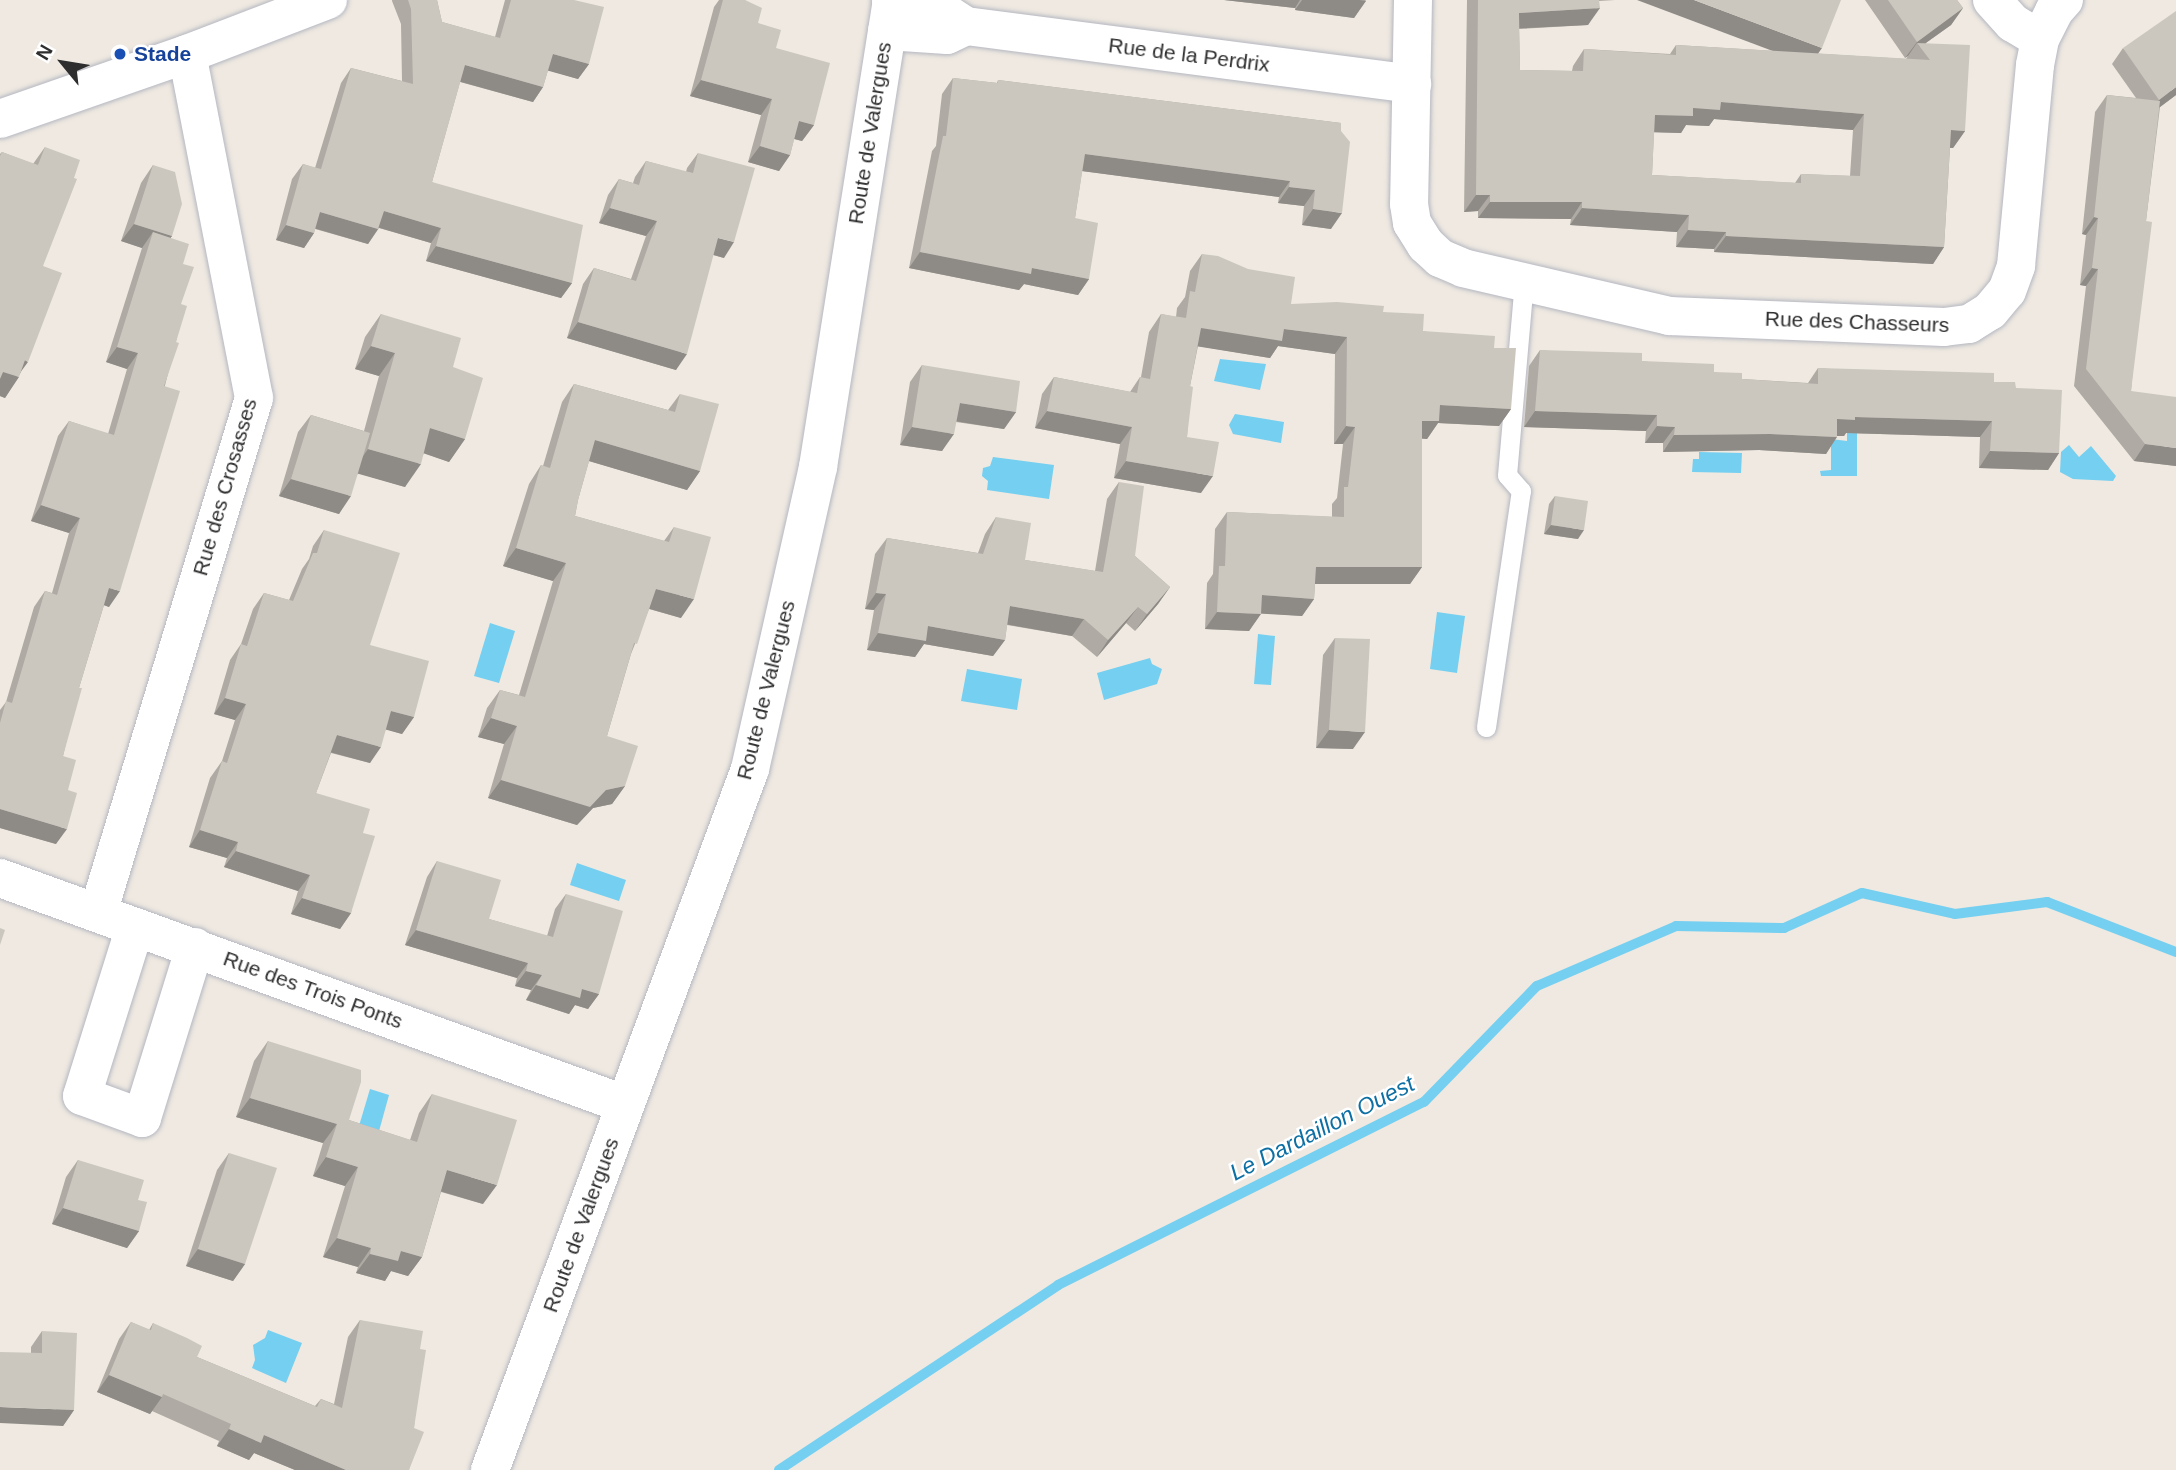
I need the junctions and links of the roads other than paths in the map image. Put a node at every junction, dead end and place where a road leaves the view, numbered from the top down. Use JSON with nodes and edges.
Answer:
{"nodes":[{"id":1,"x":328,"y":0,"type":"edge"},
{"id":2,"x":1413,"y":0,"type":"edge"},
{"id":3,"x":1992,"y":0,"type":"edge"},
{"id":4,"x":2064,"y":0,"type":"edge"},
{"id":5,"x":285,"y":8,"type":"edge"},
{"id":6,"x":890,"y":11,"type":"edge"},
{"id":7,"x":2040,"y":39,"type":"junction"},
{"id":8,"x":187,"y":54,"type":"junction"},
{"id":9,"x":1412,"y":84,"type":"junction"},
{"id":10,"x":0,"y":119,"type":"edge"},
{"id":11,"x":1524,"y":282,"type":"junction"},
{"id":12,"x":1486,"y":727,"type":"dead end"},
{"id":13,"x":0,"y":878,"type":"edge"},
{"id":14,"x":98,"y":912,"type":"junction"},
{"id":15,"x":135,"y":927,"type":"junction"},
{"id":16,"x":195,"y":947,"type":"junction"},
{"id":17,"x":624,"y":1104,"type":"junction"},
{"id":18,"x":490,"y":1470,"type":"edge"}],
"edges":[{"from":1,"to":5,"type":"street"},
{"from":2,"to":9,"type":"street","name":"Rue des Chasseurs"},
{"from":3,"to":7,"type":"street"},
{"from":4,"to":7,"type":"street","name":"Rue des Chasseurs"},
{"from":5,"to":8,"type":"street"},
{"from":6,"to":9,"type":"street","name":"Rue de la Perdrix"},
{"from":6,"to":17,"type":"street","name":"Route de Valergues"},
{"from":7,"to":11,"type":"street","name":"Rue des Chasseurs"},
{"from":8,"to":10,"type":"street"},
{"from":8,"to":14,"type":"street","name":"Rue des Crosasses"},
{"from":9,"to":11,"type":"street","name":"Rue des Chasseurs"},
{"from":11,"to":12,"type":"lane"},
{"from":13,"to":14,"type":"street","name":"Rue des Trois Ponts"},
{"from":14,"to":15,"type":"street","name":"Rue des Trois Ponts"},
{"from":15,"to":16,"type":"street","name":"Rue des Trois Ponts"},
{"from":15,"to":16,"type":"street"},
{"from":16,"to":17,"type":"street","name":"Rue des Trois Ponts"},
{"from":17,"to":18,"type":"street","name":"Route de Valergues"}]}
